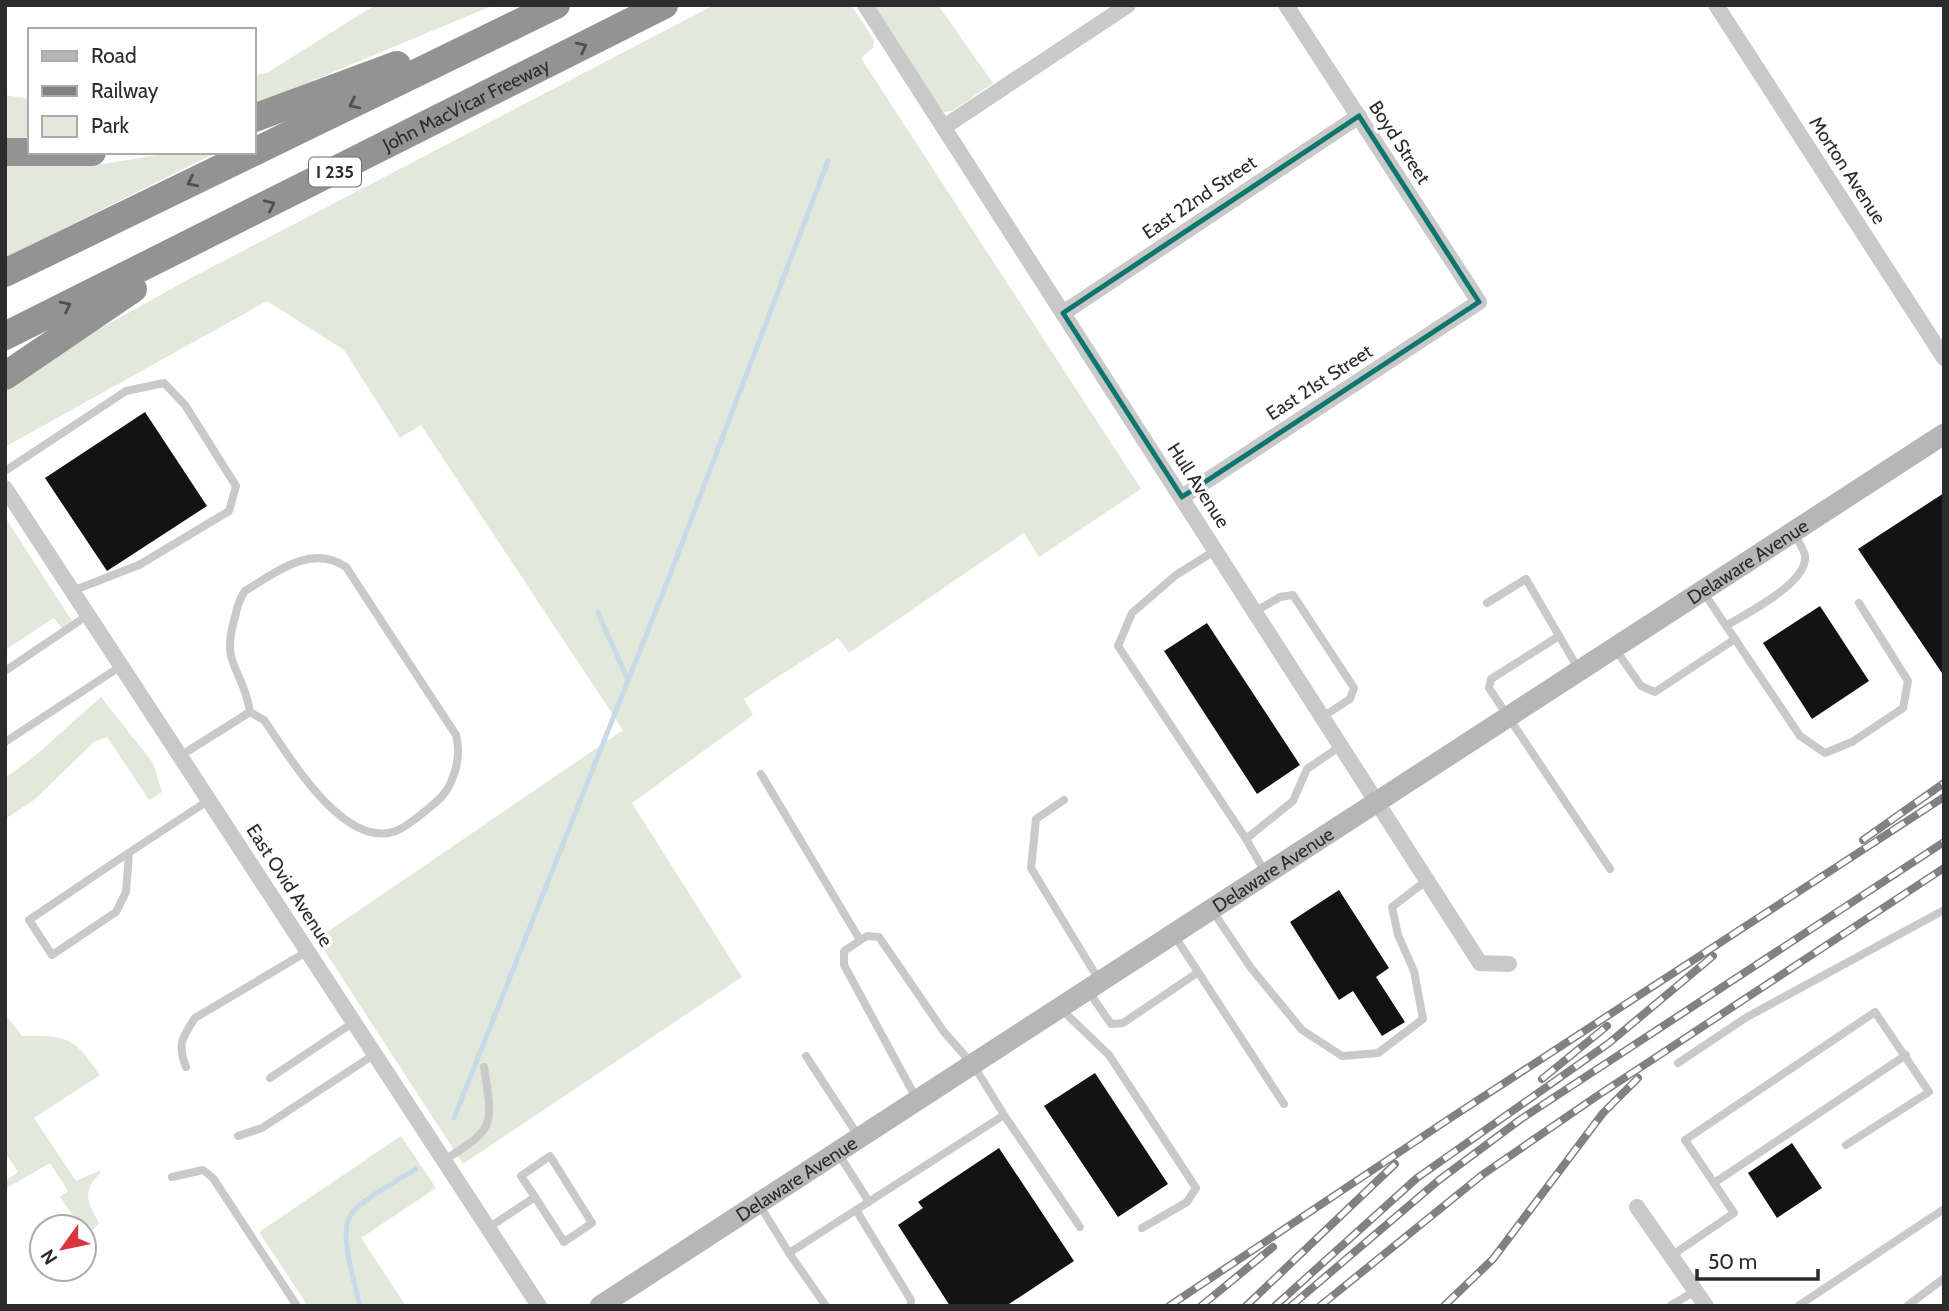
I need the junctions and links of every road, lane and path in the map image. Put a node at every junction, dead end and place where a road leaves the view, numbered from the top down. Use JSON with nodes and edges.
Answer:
{"nodes":[{"id":1,"x":664,"y":5,"type":"edge"},
{"id":2,"x":865,"y":5,"type":"edge"},
{"id":3,"x":1128,"y":5,"type":"edge"},
{"id":4,"x":1286,"y":5,"type":"edge"},
{"id":5,"x":1716,"y":5,"type":"edge"},
{"id":6,"x":552,"y":7,"type":"edge"},
{"id":7,"x":1359,"y":116,"type":"junction"},
{"id":8,"x":256,"y":117,"type":"edge"},
{"id":9,"x":944,"y":127,"type":"junction"},
{"id":10,"x":256,"y":151,"type":"edge"},
{"id":11,"x":5,"y":152,"type":"edge"},
{"id":12,"x":28,"y":152,"type":"edge"},
{"id":13,"x":250,"y":154,"type":"edge"},
{"id":14,"x":230,"y":223,"type":"junction"},
{"id":15,"x":5,"y":273,"type":"edge"},
{"id":16,"x":1479,"y":302,"type":"joint"},
{"id":17,"x":1063,"y":313,"type":"junction"},
{"id":18,"x":5,"y":336,"type":"edge"},
{"id":19,"x":1944,"y":358,"type":"edge"},
{"id":20,"x":5,"y":376,"type":"edge"},
{"id":21,"x":1944,"y":434,"type":"edge"},
{"id":22,"x":5,"y":471,"type":"edge"},
{"id":23,"x":5,"y":488,"type":"edge"},
{"id":24,"x":1182,"y":496,"type":"junction"},
{"id":25,"x":1793,"y":532,"type":"junction"},
{"id":26,"x":1216,"y":550,"type":"junction"},
{"id":27,"x":1702,"y":590,"type":"junction"},
{"id":28,"x":72,"y":591,"type":"junction"},
{"id":29,"x":1487,"y":603,"type":"dead end"},
{"id":30,"x":1859,"y":603,"type":"dead end"},
{"id":31,"x":1255,"y":611,"type":"junction"},
{"id":32,"x":88,"y":615,"type":"junction"},
{"id":33,"x":1726,"y":626,"type":"junction"},
{"id":34,"x":1559,"y":636,"type":"junction"},
{"id":35,"x":1735,"y":639,"type":"junction"},
{"id":36,"x":1615,"y":648,"type":"junction"},
{"id":37,"x":121,"y":666,"type":"junction"},
{"id":38,"x":1579,"y":670,"type":"junction"},
{"id":39,"x":5,"y":671,"type":"edge"},
{"id":40,"x":250,"y":712,"type":"junction"},
{"id":41,"x":1324,"y":716,"type":"junction"},
{"id":42,"x":1507,"y":718,"type":"junction"},
{"id":43,"x":5,"y":742,"type":"edge"},
{"id":44,"x":1342,"y":745,"type":"junction"},
{"id":45,"x":180,"y":756,"type":"junction"},
{"id":46,"x":761,"y":774,"type":"dead end"},
{"id":47,"x":209,"y":800,"type":"junction"},
{"id":48,"x":1064,"y":800,"type":"dead end"},
{"id":49,"x":1378,"y":802,"type":"junction"},
{"id":50,"x":1246,"y":839,"type":"junction"},
{"id":51,"x":129,"y":853,"type":"junction"},
{"id":52,"x":1610,"y":869,"type":"dead end"},
{"id":53,"x":1266,"y":875,"type":"junction"},
{"id":54,"x":1428,"y":880,"type":"junction"},
{"id":55,"x":1212,"y":910,"type":"junction"},
{"id":56,"x":1944,"y":910,"type":"edge"},
{"id":57,"x":1174,"y":935,"type":"junction"},
{"id":58,"x":860,"y":940,"type":"junction"},
{"id":59,"x":308,"y":951,"type":"junction"},
{"id":60,"x":1509,"y":964,"type":"dead end"},
{"id":61,"x":1197,"y":972,"type":"junction"},
{"id":62,"x":1095,"y":987,"type":"junction"},
{"id":63,"x":1061,"y":1009,"type":"junction"},
{"id":64,"x":354,"y":1022,"type":"junction"},
{"id":65,"x":374,"y":1054,"type":"junction"},
{"id":66,"x":1906,"y":1055,"type":"junction"},
{"id":67,"x":806,"y":1056,"type":"dead end"},
{"id":68,"x":1678,"y":1063,"type":"dead end"},
{"id":69,"x":974,"y":1066,"type":"junction"},
{"id":70,"x":186,"y":1067,"type":"dead end"},
{"id":71,"x":484,"y":1068,"type":"dead end"},
{"id":72,"x":270,"y":1078,"type":"dead end"},
{"id":73,"x":919,"y":1102,"type":"junction"},
{"id":74,"x":1284,"y":1104,"type":"dead end"},
{"id":75,"x":1004,"y":1115,"type":"junction"},
{"id":76,"x":238,"y":1136,"type":"dead end"},
{"id":77,"x":860,"y":1139,"type":"junction"},
{"id":78,"x":1846,"y":1145,"type":"dead end"},
{"id":79,"x":838,"y":1153,"type":"junction"},
{"id":80,"x":444,"y":1160,"type":"junction"},
{"id":81,"x":172,"y":1177,"type":"dead end"},
{"id":82,"x":1714,"y":1183,"type":"junction"},
{"id":83,"x":535,"y":1197,"type":"junction"},
{"id":84,"x":869,"y":1202,"type":"junction"},
{"id":85,"x":759,"y":1204,"type":"junction"},
{"id":86,"x":1637,"y":1207,"type":"dead end"},
{"id":87,"x":1944,"y":1209,"type":"edge"},
{"id":88,"x":856,"y":1210,"type":"junction"},
{"id":89,"x":1080,"y":1227,"type":"dead end"},
{"id":90,"x":488,"y":1228,"type":"junction"},
{"id":91,"x":1142,"y":1228,"type":"dead end"},
{"id":92,"x":789,"y":1253,"type":"junction"},
{"id":93,"x":1671,"y":1256,"type":"junction"},
{"id":94,"x":1943,"y":1279,"type":"edge"},
{"id":95,"x":1695,"y":1291,"type":"junction"},
{"id":96,"x":297,"y":1306,"type":"edge"},
{"id":97,"x":539,"y":1306,"type":"edge"},
{"id":98,"x":600,"y":1306,"type":"edge"},
{"id":99,"x":826,"y":1306,"type":"edge"},
{"id":100,"x":911,"y":1306,"type":"edge"},
{"id":101,"x":1670,"y":1306,"type":"edge"},
{"id":102,"x":1706,"y":1306,"type":"edge"},
{"id":103,"x":1798,"y":1306,"type":"edge"},
{"id":104,"x":1907,"y":1306,"type":"edge"}],
"edges":[{"from":14,"to":1,"type":"highway","name":"John MacVicar Freeway","number":"I 235","one_way":true},
{"from":2,"to":9,"type":"street","name":"Hull Avenue"},
{"from":3,"to":9,"type":"street"},
{"from":4,"to":7,"type":"street","name":"Boyd Street"},
{"from":5,"to":19,"type":"street","name":"Morton Avenue"},
{"from":6,"to":8,"type":"highway"},
{"from":6,"to":10,"type":"highway","number":"I 235","one_way":true},
{"from":7,"to":16,"type":"street","name":"Boyd Street"},
{"from":7,"to":17,"type":"street","name":"East 22nd Street"},
{"from":9,"to":17,"type":"street","name":"Hull Avenue"},
{"from":11,"to":12,"type":"highway"},
{"from":13,"to":15,"type":"highway","number":"I 235","one_way":true},
{"from":18,"to":14,"type":"highway","name":"John MacVicar Freeway","number":"I 235","one_way":true},
{"from":14,"to":20,"type":"highway"},
{"from":16,"to":24,"type":"street","name":"East 21st Street"},
{"from":17,"to":24,"type":"street","name":"Hull Avenue"},
{"from":21,"to":25,"type":"main road","name":"Delaware Avenue"},
{"from":22,"to":28,"type":"lane"},
{"from":23,"to":28,"type":"street","name":"East Ovid Avenue"},
{"from":24,"to":26,"type":"street","name":"Hull Avenue"},
{"from":25,"to":27,"type":"main road","name":"Delaware Avenue"},
{"from":25,"to":33,"type":"lane"},
{"from":26,"to":31,"type":"street","name":"Hull Avenue"},
{"from":26,"to":50,"type":"lane"},
{"from":27,"to":33,"type":"lane"},
{"from":27,"to":36,"type":"main road","name":"Delaware Avenue"},
{"from":28,"to":32,"type":"street","name":"East Ovid Avenue"},
{"from":29,"to":34,"type":"lane"},
{"from":30,"to":35,"type":"lane"},
{"from":31,"to":41,"type":"street","name":"Hull Avenue"},
{"from":31,"to":41,"type":"lane"},
{"from":32,"to":37,"type":"street","name":"East Ovid Avenue"},
{"from":32,"to":39,"type":"lane"},
{"from":33,"to":35,"type":"lane"},
{"from":34,"to":38,"type":"lane"},
{"from":34,"to":42,"type":"lane"},
{"from":35,"to":36,"type":"lane"},
{"from":36,"to":38,"type":"main road","name":"Delaware Avenue"},
{"from":37,"to":43,"type":"lane"},
{"from":37,"to":45,"type":"street","name":"East Ovid Avenue"},
{"from":38,"to":42,"type":"main road","name":"Delaware Avenue"},
{"from":40,"to":40,"type":"lane"},
{"from":40,"to":45,"type":"lane"},
{"from":41,"to":44,"type":"street","name":"Hull Avenue"},
{"from":42,"to":49,"type":"main road","name":"Delaware Avenue"},
{"from":42,"to":52,"type":"lane"},
{"from":44,"to":49,"type":"street","name":"Hull Avenue"},
{"from":44,"to":50,"type":"lane"},
{"from":45,"to":47,"type":"street","name":"East Ovid Avenue"},
{"from":46,"to":58,"type":"lane"},
{"from":47,"to":51,"type":"lane"},
{"from":47,"to":59,"type":"street","name":"East Ovid Avenue"},
{"from":48,"to":62,"type":"lane"},
{"from":49,"to":53,"type":"main road","name":"Delaware Avenue"},
{"from":49,"to":54,"type":"street","name":"Hull Avenue"},
{"from":50,"to":53,"type":"lane"},
{"from":51,"to":51,"type":"lane"},
{"from":53,"to":55,"type":"main road","name":"Delaware Avenue"},
{"from":54,"to":55,"type":"lane"},
{"from":54,"to":60,"type":"street","name":"Hull Avenue"},
{"from":55,"to":57,"type":"main road","name":"Delaware Avenue"},
{"from":56,"to":68,"type":"lane"},
{"from":57,"to":61,"type":"lane"},
{"from":57,"to":62,"type":"main road","name":"Delaware Avenue"},
{"from":58,"to":69,"type":"lane"},
{"from":58,"to":73,"type":"lane"},
{"from":59,"to":64,"type":"street","name":"East Ovid Avenue"},
{"from":59,"to":70,"type":"lane"},
{"from":61,"to":62,"type":"lane"},
{"from":61,"to":74,"type":"lane"},
{"from":62,"to":63,"type":"main road","name":"Delaware Avenue"},
{"from":63,"to":69,"type":"main road","name":"Delaware Avenue"},
{"from":63,"to":91,"type":"lane"},
{"from":64,"to":65,"type":"street","name":"East Ovid Avenue"},
{"from":64,"to":72,"type":"lane"},
{"from":65,"to":76,"type":"lane"},
{"from":65,"to":80,"type":"street","name":"East Ovid Avenue"},
{"from":66,"to":78,"type":"lane"},
{"from":66,"to":82,"type":"lane"},
{"from":66,"to":82,"type":"lane"},
{"from":67,"to":77,"type":"lane"},
{"from":69,"to":73,"type":"main road","name":"Delaware Avenue"},
{"from":69,"to":75,"type":"lane"},
{"from":71,"to":80,"type":"lane"},
{"from":73,"to":77,"type":"main road","name":"Delaware Avenue"},
{"from":75,"to":84,"type":"lane"},
{"from":75,"to":89,"type":"lane"},
{"from":77,"to":79,"type":"main road","name":"Delaware Avenue"},
{"from":79,"to":84,"type":"lane"},
{"from":79,"to":85,"type":"main road","name":"Delaware Avenue"},
{"from":80,"to":90,"type":"street","name":"East Ovid Avenue"},
{"from":81,"to":96,"type":"lane"},
{"from":82,"to":93,"type":"lane"},
{"from":83,"to":83,"type":"lane"},
{"from":83,"to":90,"type":"lane"},
{"from":84,"to":88,"type":"lane"},
{"from":85,"to":92,"type":"lane"},
{"from":85,"to":98,"type":"main road","name":"Delaware Avenue"},
{"from":86,"to":93,"type":"street"},
{"from":87,"to":103,"type":"lane"},
{"from":88,"to":92,"type":"lane"},
{"from":88,"to":100,"type":"lane"},
{"from":90,"to":97,"type":"street","name":"East Ovid Avenue"},
{"from":92,"to":99,"type":"lane"},
{"from":93,"to":95,"type":"street"},
{"from":94,"to":104,"type":"lane"},
{"from":95,"to":101,"type":"lane"},
{"from":95,"to":102,"type":"street"}]}
